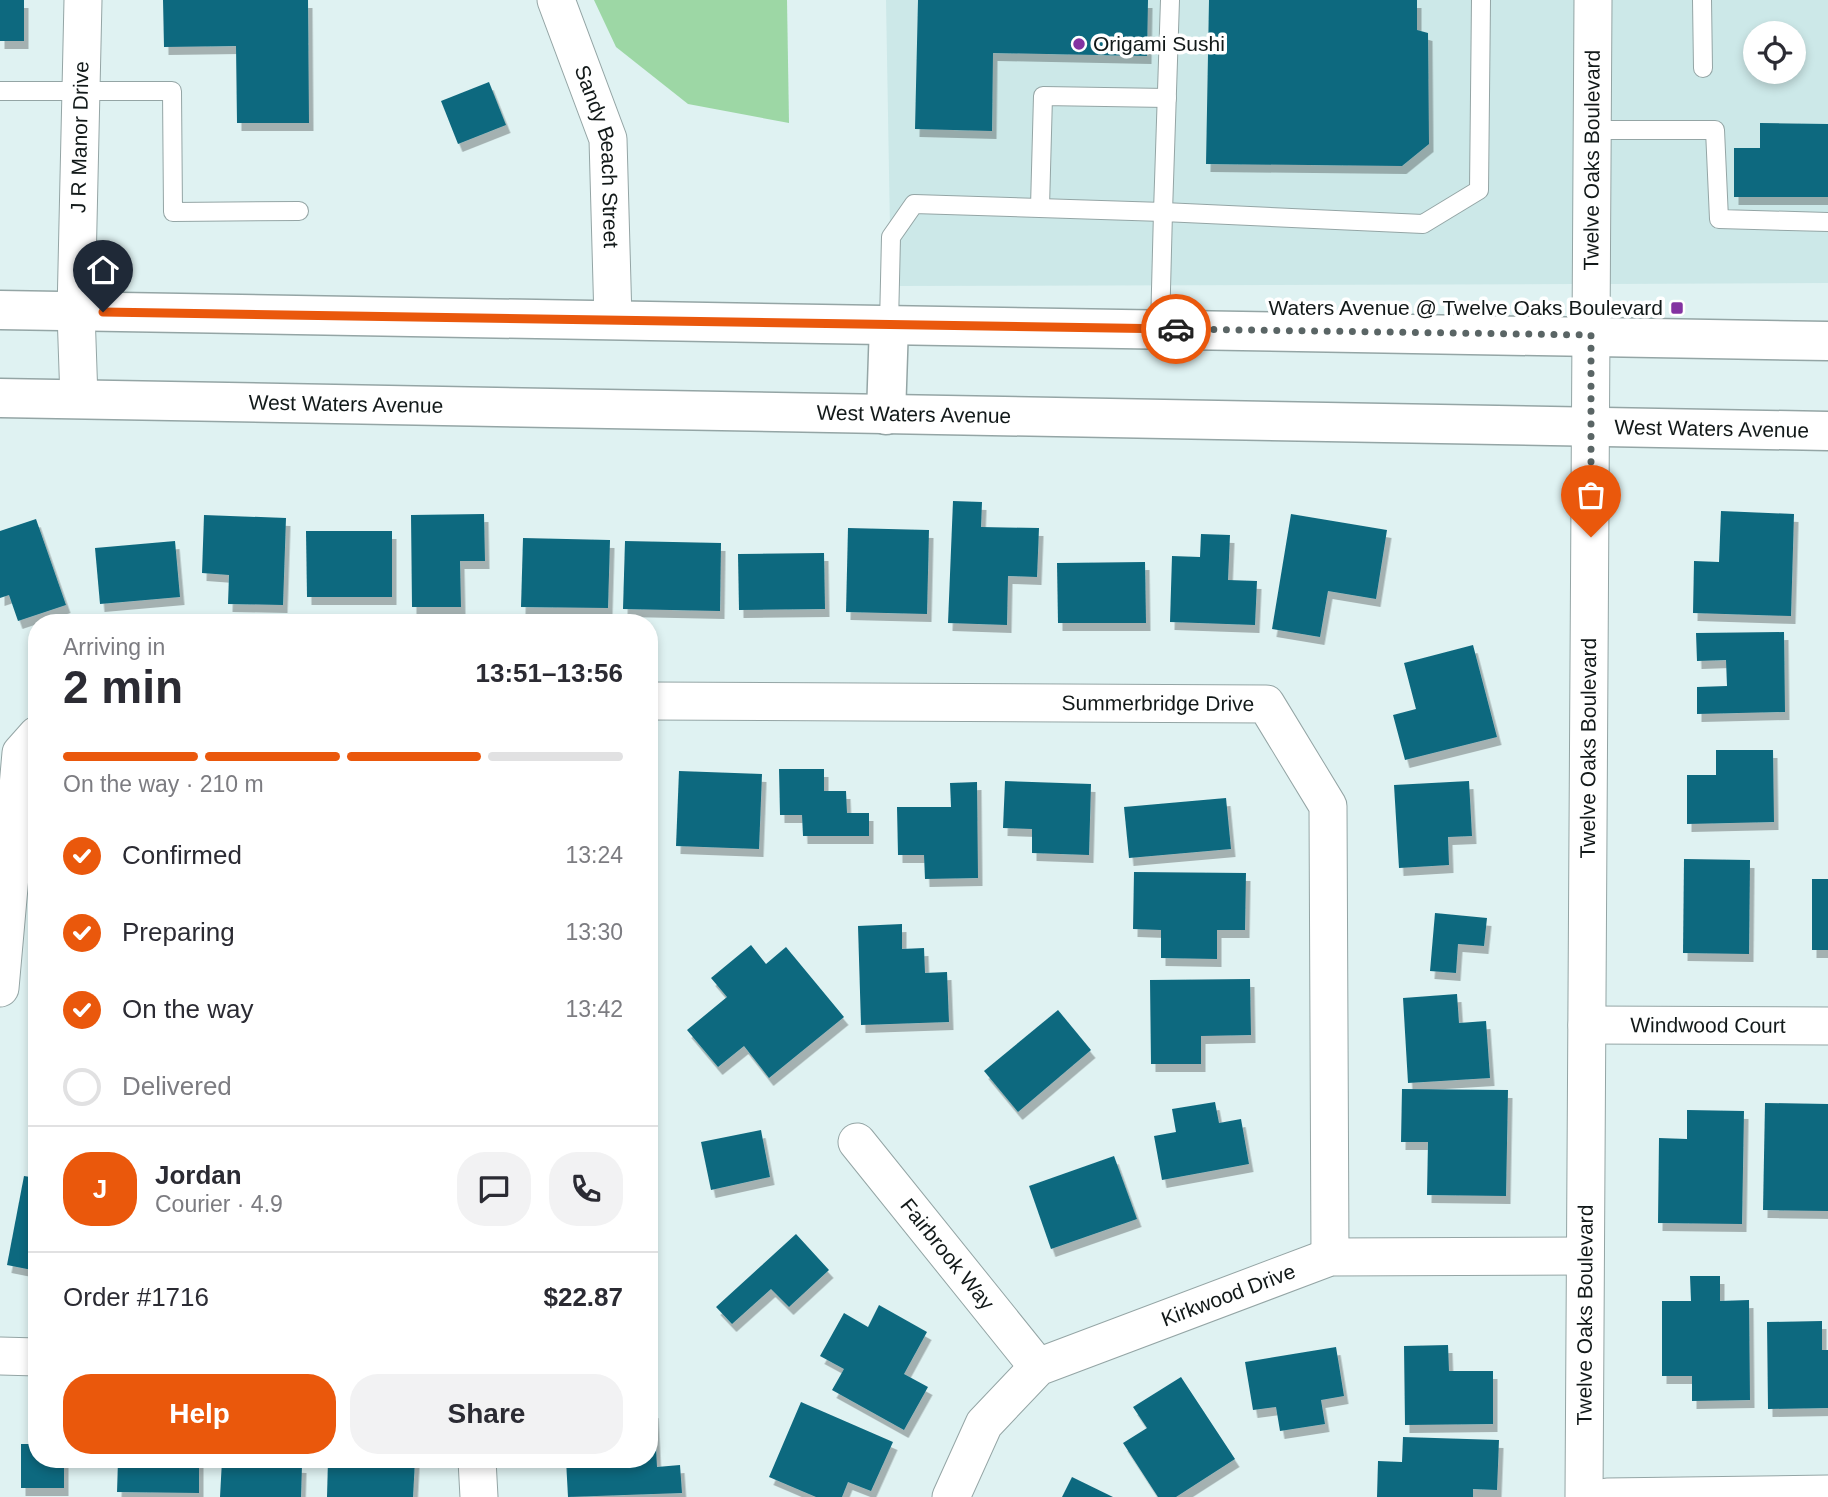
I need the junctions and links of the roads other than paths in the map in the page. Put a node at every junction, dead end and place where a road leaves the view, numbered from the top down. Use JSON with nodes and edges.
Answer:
{"nodes":[{"id":1,"x":83,"y":0,"type":"edge"},
{"id":2,"x":555,"y":0,"type":"edge"},
{"id":3,"x":1170,"y":0,"type":"edge"},
{"id":4,"x":1481,"y":0,"type":"edge"},
{"id":5,"x":1593,"y":0,"type":"edge"},
{"id":6,"x":1702,"y":0,"type":"edge"},
{"id":7,"x":1703,"y":68,"type":"dead end"},
{"id":8,"x":0,"y":91,"type":"edge"},
{"id":9,"x":79,"y":92,"type":"junction"},
{"id":10,"x":1167,"y":98,"type":"junction"},
{"id":11,"x":1592,"y":130,"type":"junction"},
{"id":12,"x":1040,"y":207,"type":"junction"},
{"id":13,"x":299,"y":211,"type":"dead end"},
{"id":14,"x":1163,"y":212,"type":"junction"},
{"id":15,"x":1828,"y":222,"type":"edge"},
{"id":16,"x":0,"y":310,"type":"edge"},
{"id":17,"x":76,"y":312,"type":"junction"},
{"id":18,"x":613,"y":320,"type":"junction"},
{"id":19,"x":889,"y":324,"type":"junction"},
{"id":20,"x":1160,"y":328,"type":"junction"},
{"id":21,"x":1591,"y":335,"type":"junction"},
{"id":22,"x":1828,"y":341,"type":"edge"},
{"id":23,"x":0,"y":398,"type":"edge"},
{"id":24,"x":79,"y":399,"type":"junction"},
{"id":25,"x":886,"y":415,"type":"junction"},
{"id":26,"x":1592,"y":428,"type":"junction"},
{"id":27,"x":1828,"y":431,"type":"edge"},
{"id":28,"x":658,"y":701,"type":"edge"},
{"id":29,"x":28,"y":745,"type":"edge"},
{"id":30,"x":0,"y":988,"type":"edge"},
{"id":31,"x":1587,"y":1024,"type":"junction"},
{"id":32,"x":1828,"y":1026,"type":"edge"},
{"id":33,"x":857,"y":1142,"type":"dead end"},
{"id":34,"x":1585,"y":1256,"type":"junction"},
{"id":35,"x":1330,"y":1257,"type":"junction"},
{"id":36,"x":0,"y":1356,"type":"edge"},
{"id":37,"x":28,"y":1357,"type":"edge"},
{"id":38,"x":1038,"y":1367,"type":"junction"},
{"id":39,"x":477,"y":1468,"type":"edge"},
{"id":40,"x":1828,"y":1494,"type":"edge"},
{"id":41,"x":479,"y":1497,"type":"edge"},
{"id":42,"x":951,"y":1497,"type":"edge"},
{"id":43,"x":1584,"y":1497,"type":"edge"},
{"id":44,"x":1607,"y":1497,"type":"edge"}],
"edges":[{"from":1,"to":9,"type":"street","name":"J R Manor Drive"},
{"from":2,"to":18,"type":"street","name":"Sandy Beach Street"},
{"from":3,"to":10,"type":"lane"},
{"from":4,"to":14,"type":"lane"},
{"from":5,"to":11,"type":"street","name":"Twelve Oaks Boulevard"},
{"from":6,"to":7,"type":"lane"},
{"from":8,"to":9,"type":"lane"},
{"from":9,"to":13,"type":"lane"},
{"from":9,"to":17,"type":"street","name":"J R Manor Drive"},
{"from":10,"to":12,"type":"lane"},
{"from":10,"to":14,"type":"lane"},
{"from":11,"to":15,"type":"lane"},
{"from":11,"to":21,"type":"street","name":"Twelve Oaks Boulevard"},
{"from":12,"to":14,"type":"lane"},
{"from":12,"to":19,"type":"lane"},
{"from":14,"to":20,"type":"lane"},
{"from":16,"to":17,"type":"main road"},
{"from":17,"to":18,"type":"main road"},
{"from":17,"to":24,"type":"street","name":"J R Manor Drive"},
{"from":18,"to":19,"type":"main road"},
{"from":19,"to":20,"type":"main road"},
{"from":19,"to":25,"type":"main road"},
{"from":20,"to":21,"type":"main road"},
{"from":21,"to":22,"type":"main road"},
{"from":21,"to":26,"type":"street","name":"Twelve Oaks Boulevard"},
{"from":23,"to":24,"type":"main road","name":"West Waters Avenue"},
{"from":24,"to":25,"type":"main road","name":"West Waters Avenue"},
{"from":25,"to":26,"type":"main road","name":"West Waters Avenue"},
{"from":26,"to":27,"type":"main road","name":"West Waters Avenue"},
{"from":26,"to":31,"type":"street","name":"Twelve Oaks Boulevard"},
{"from":28,"to":35,"type":"street","name":"Summerbridge Drive"},
{"from":29,"to":30,"type":"street"},
{"from":31,"to":32,"type":"street","name":"Windwood Court"},
{"from":31,"to":34,"type":"street","name":"Twelve Oaks Boulevard"},
{"from":33,"to":38,"type":"street","name":"Fairbrook Way"},
{"from":34,"to":35,"type":"street","name":"Kirkwood Drive"},
{"from":34,"to":43,"type":"street","name":"Twelve Oaks Boulevard"},
{"from":35,"to":38,"type":"street","name":"Kirkwood Drive"},
{"from":36,"to":37,"type":"street"},
{"from":38,"to":42,"type":"street","name":"Kirkwood Drive"},
{"from":39,"to":41,"type":"street"},
{"from":40,"to":44,"type":"street"}]}
